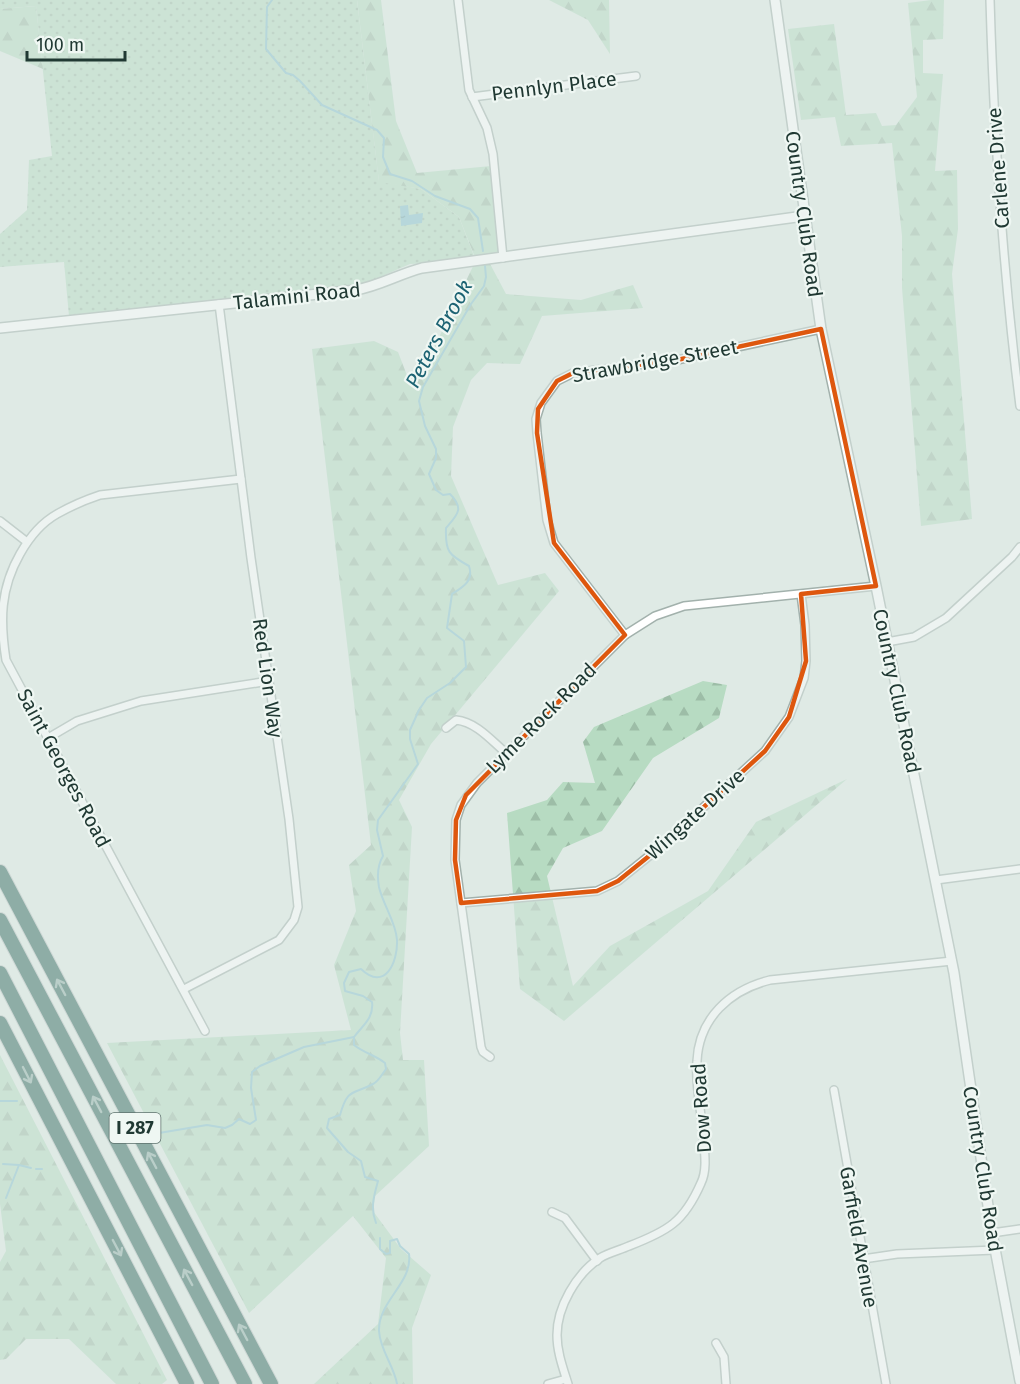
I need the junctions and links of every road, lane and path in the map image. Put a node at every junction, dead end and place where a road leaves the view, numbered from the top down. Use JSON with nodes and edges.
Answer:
{"nodes":[{"id":1,"x":458,"y":0,"type":"edge"},
{"id":2,"x":775,"y":0,"type":"edge"},
{"id":3,"x":990,"y":0,"type":"edge"},
{"id":4,"x":636,"y":76,"type":"dead end"},
{"id":5,"x":472,"y":98,"type":"junction"},
{"id":6,"x":804,"y":216,"type":"junction"},
{"id":7,"x":502,"y":258,"type":"junction"},
{"id":8,"x":219,"y":304,"type":"junction"},
{"id":9,"x":0,"y":328,"type":"edge"},
{"id":10,"x":821,"y":329,"type":"junction"},
{"id":11,"x":1020,"y":406,"type":"edge"},
{"id":12,"x":241,"y":479,"type":"junction"},
{"id":13,"x":0,"y":521,"type":"edge"},
{"id":14,"x":27,"y":542,"type":"junction"},
{"id":15,"x":1020,"y":547,"type":"edge"},
{"id":16,"x":876,"y":586,"type":"junction"},
{"id":17,"x":801,"y":594,"type":"junction"},
{"id":18,"x":625,"y":635,"type":"junction"},
{"id":19,"x":887,"y":642,"type":"junction"},
{"id":20,"x":269,"y":681,"type":"junction"},
{"id":21,"x":446,"y":728,"type":"dead end"},
{"id":22,"x":48,"y":738,"type":"junction"},
{"id":23,"x":506,"y":753,"type":"junction"},
{"id":24,"x":1020,"y":868,"type":"edge"},
{"id":25,"x":0,"y":872,"type":"edge"},
{"id":26,"x":936,"y":880,"type":"junction"},
{"id":27,"x":461,"y":903,"type":"junction"},
{"id":28,"x":0,"y":920,"type":"edge"},
{"id":29,"x":952,"y":961,"type":"junction"},
{"id":30,"x":0,"y":973,"type":"edge"},
{"id":31,"x":184,"y":989,"type":"junction"},
{"id":32,"x":0,"y":993,"type":"edge"},
{"id":33,"x":0,"y":1023,"type":"edge"},
{"id":34,"x":205,"y":1031,"type":"dead end"},
{"id":35,"x":490,"y":1057,"type":"dead end"},
{"id":36,"x":834,"y":1090,"type":"dead end"},
{"id":37,"x":63,"y":1094,"type":"junction"},
{"id":38,"x":552,"y":1212,"type":"dead end"},
{"id":39,"x":1020,"y":1229,"type":"edge"},
{"id":40,"x":992,"y":1233,"type":"junction"},
{"id":41,"x":995,"y":1250,"type":"junction"},
{"id":42,"x":863,"y":1259,"type":"junction"},
{"id":43,"x":597,"y":1261,"type":"junction"},
{"id":44,"x":716,"y":1343,"type":"dead end"},
{"id":45,"x":567,"y":1381,"type":"edge"},
{"id":46,"x":1020,"y":1381,"type":"edge"},
{"id":47,"x":187,"y":1384,"type":"edge"},
{"id":48,"x":212,"y":1384,"type":"edge"},
{"id":49,"x":245,"y":1384,"type":"edge"},
{"id":50,"x":271,"y":1384,"type":"edge"},
{"id":51,"x":548,"y":1384,"type":"edge"},
{"id":52,"x":726,"y":1384,"type":"edge"},
{"id":53,"x":886,"y":1384,"type":"edge"}],
"edges":[{"from":1,"to":5,"type":"street"},
{"from":2,"to":6,"type":"street","name":"Country Club Road"},
{"from":3,"to":11,"type":"street","name":"Carlene Drive"},
{"from":4,"to":5,"type":"street","name":"Pennlyn Place"},
{"from":5,"to":7,"type":"street"},
{"from":6,"to":7,"type":"street","name":"Talamini Road"},
{"from":6,"to":10,"type":"street","name":"Country Club Road"},
{"from":7,"to":8,"type":"street","name":"Talamini Road"},
{"from":8,"to":9,"type":"street","name":"Talamini Road"},
{"from":8,"to":12,"type":"street","name":"Red Lion Way"},
{"from":10,"to":16,"type":"street","name":"Country Club Road"},
{"from":10,"to":18,"type":"street","name":"Strawbridge Street"},
{"from":12,"to":14,"type":"street","name":"Saint Georges Road"},
{"from":12,"to":20,"type":"street","name":"Red Lion Way"},
{"from":13,"to":14,"type":"street"},
{"from":14,"to":22,"type":"street","name":"Saint Georges Road"},
{"from":15,"to":19,"type":"street"},
{"from":16,"to":17,"type":"street","name":"Lyme Rock Road"},
{"from":16,"to":19,"type":"street","name":"Country Club Road"},
{"from":17,"to":18,"type":"street","name":"Lyme Rock Road"},
{"from":17,"to":27,"type":"street","name":"Wingate Drive"},
{"from":18,"to":23,"type":"street","name":"Lyme Rock Road"},
{"from":19,"to":26,"type":"street","name":"Country Club Road"},
{"from":20,"to":22,"type":"street"},
{"from":20,"to":31,"type":"street","name":"Red Lion Way"},
{"from":21,"to":23,"type":"street"},
{"from":22,"to":31,"type":"street","name":"Saint Georges Road"},
{"from":23,"to":27,"type":"street","name":"Lyme Rock Road"},
{"from":24,"to":26,"type":"street"},
{"from":50,"to":25,"type":"highway","number":"I 287","one_way":true},
{"from":26,"to":29,"type":"street","name":"Country Club Road"},
{"from":27,"to":35,"type":"street","name":"Lyme Rock Road"},
{"from":49,"to":28,"type":"highway","number":"I 287","one_way":true},
{"from":29,"to":40,"type":"street","name":"Country Club Road"},
{"from":29,"to":43,"type":"street","name":"Dow Road"},
{"from":30,"to":37,"type":"highway","number":"I 287"},
{"from":31,"to":34,"type":"street","name":"Saint Georges Road"},
{"from":32,"to":37,"type":"highway"},
{"from":33,"to":47,"type":"highway","one_way":true},
{"from":36,"to":42,"type":"street","name":"Garfield Avenue"},
{"from":37,"to":48,"type":"highway","number":"I 287"},
{"from":38,"to":43,"type":"street"},
{"from":39,"to":40,"type":"street"},
{"from":40,"to":41,"type":"street","name":"Country Club Road"},
{"from":41,"to":42,"type":"street"},
{"from":41,"to":46,"type":"street","name":"Country Club Road"},
{"from":42,"to":53,"type":"street","name":"Garfield Avenue"},
{"from":43,"to":45,"type":"street","name":"Dow Road"},
{"from":44,"to":52,"type":"street"},
{"from":45,"to":51,"type":"street"}]}
